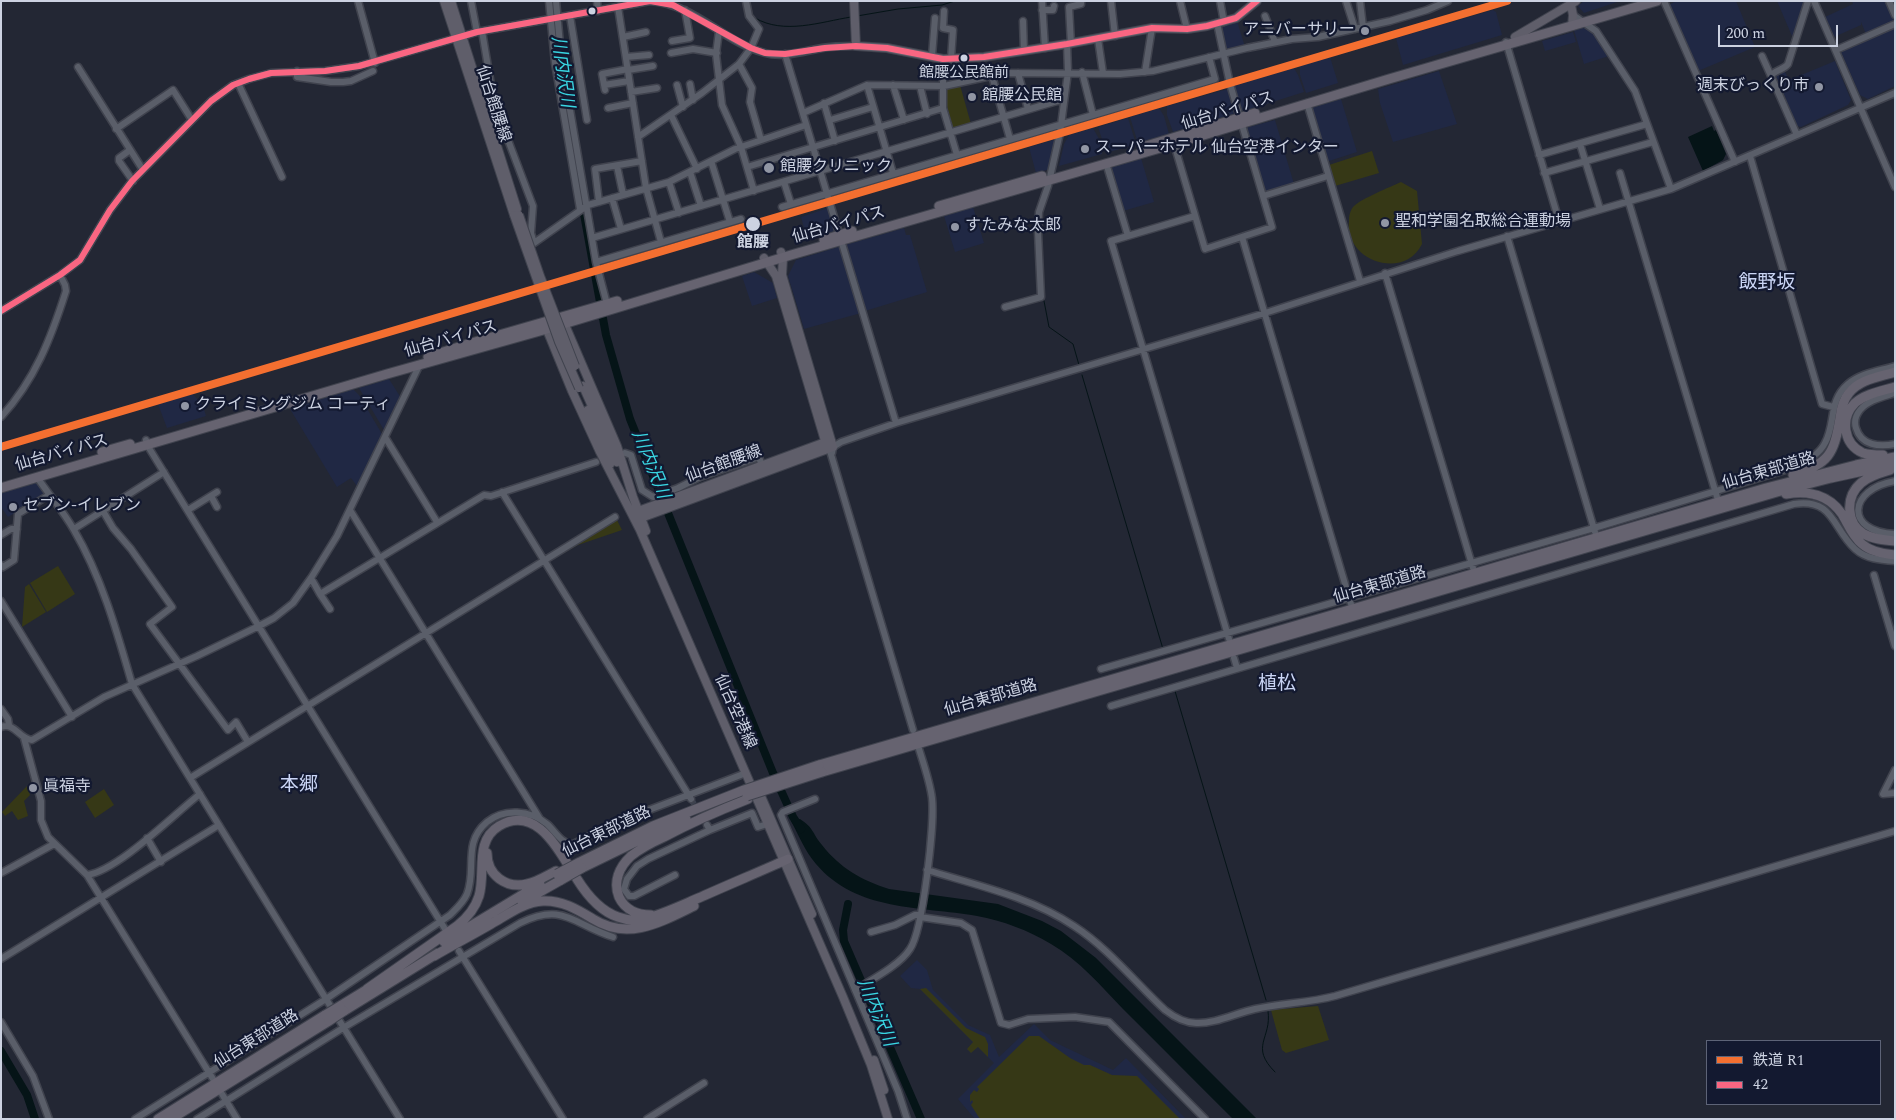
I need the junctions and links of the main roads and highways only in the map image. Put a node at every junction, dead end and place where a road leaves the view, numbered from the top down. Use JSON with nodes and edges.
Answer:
{"nodes":[{"id":1,"x":444,"y":1,"type":"edge"},
{"id":2,"x":451,"y":1,"type":"edge"},
{"id":3,"x":854,"y":1,"type":"edge"},
{"id":4,"x":1257,"y":1,"type":"edge"},
{"id":5,"x":1638,"y":1,"type":"edge"},
{"id":6,"x":1657,"y":1,"type":"edge"},
{"id":7,"x":1572,"y":2,"type":"edge"},
{"id":8,"x":1576,"y":21,"type":"junction"},
{"id":9,"x":459,"y":37,"type":"junction"},
{"id":10,"x":1515,"y":37,"type":"junction"},
{"id":11,"x":1506,"y":43,"type":"junction"},
{"id":12,"x":1241,"y":120,"type":"junction"},
{"id":13,"x":1050,"y":177,"type":"junction"},
{"id":14,"x":782,"y":255,"type":"junction"},
{"id":15,"x":765,"y":260,"type":"junction"},
{"id":16,"x":563,"y":320,"type":"junction"},
{"id":17,"x":545,"y":326,"type":"junction"},
{"id":18,"x":1895,"y":372,"type":"edge"},
{"id":19,"x":581,"y":387,"type":"junction"},
{"id":20,"x":1895,"y":387,"type":"edge"},
{"id":21,"x":146,"y":442,"type":"junction"},
{"id":22,"x":830,"y":446,"type":"junction"},
{"id":23,"x":1895,"y":455,"type":"edge"},
{"id":24,"x":1895,"y":464,"type":"edge"},
{"id":25,"x":1895,"y":469,"type":"edge"},
{"id":26,"x":1,"y":482,"type":"edge"},
{"id":27,"x":1,"y":488,"type":"edge"},
{"id":28,"x":680,"y":495,"type":"junction"},
{"id":29,"x":633,"y":497,"type":"junction"},
{"id":30,"x":624,"y":501,"type":"junction"},
{"id":31,"x":1699,"y":511,"type":"junction"},
{"id":32,"x":636,"y":516,"type":"junction"},
{"id":33,"x":1895,"y":540,"type":"edge"},
{"id":34,"x":1895,"y":554,"type":"edge"},
{"id":35,"x":821,"y":768,"type":"junction"},
{"id":36,"x":747,"y":795,"type":"junction"},
{"id":37,"x":579,"y":863,"type":"junction"},
{"id":38,"x":787,"y":863,"type":"junction"},
{"id":39,"x":558,"y":875,"type":"junction"},
{"id":40,"x":656,"y":915,"type":"junction"},
{"id":41,"x":649,"y":924,"type":"junction"},
{"id":42,"x":434,"y":956,"type":"junction"},
{"id":43,"x":367,"y":990,"type":"junction"},
{"id":44,"x":342,"y":1008,"type":"junction"},
{"id":45,"x":327,"y":1018,"type":"junction"},
{"id":46,"x":158,"y":1119,"type":"edge"},
{"id":47,"x":171,"y":1119,"type":"edge"},
{"id":48,"x":888,"y":1119,"type":"edge"},
{"id":49,"x":893,"y":1119,"type":"edge"}],
"edges":[{"from":1,"to":9,"type":"main road","name":"仙台館腰線"},
{"from":2,"to":9,"type":"main road","name":"仙台館腰線"},
{"from":3,"to":4,"type":"main road"},
{"from":5,"to":8,"type":"highway","name":"仙台バイパス"},
{"from":6,"to":8,"type":"highway","name":"仙台バイパス"},
{"from":7,"to":8,"type":"main road"},
{"from":7,"to":10,"type":"main road"},
{"from":8,"to":10,"type":"highway","name":"仙台バイパス"},
{"from":8,"to":11,"type":"highway","name":"仙台バイパス"},
{"from":9,"to":19,"type":"main road","name":"仙台館腰線","bridge":true},
{"from":10,"to":11,"type":"highway","name":"仙台バイパス"},
{"from":11,"to":12,"type":"highway","name":"仙台バイパス"},
{"from":11,"to":12,"type":"highway","name":"仙台バイパス"},
{"from":12,"to":13,"type":"highway","name":"仙台バイパス"},
{"from":12,"to":13,"type":"highway","name":"仙台バイパス"},
{"from":13,"to":14,"type":"highway","name":"仙台バイパス"},
{"from":14,"to":15,"type":"highway","name":"仙台バイパス"},
{"from":14,"to":22,"type":"main road"},
{"from":15,"to":16,"type":"highway","name":"仙台バイパス"},
{"from":15,"to":22,"type":"main road"},
{"from":16,"to":17,"type":"highway","name":"仙台バイパス"},
{"from":16,"to":29,"type":"main road","name":"仙台空港線"},
{"from":17,"to":21,"type":"highway","name":"仙台バイパス"},
{"from":17,"to":21,"type":"highway","name":"仙台バイパス"},
{"from":17,"to":30,"type":"main road","name":"仙台空港線"},
{"from":18,"to":31,"type":"highway"},
{"from":19,"to":29,"type":"main road"},
{"from":19,"to":30,"type":"main road"},
{"from":20,"to":23,"type":"highway"},
{"from":21,"to":26,"type":"highway","name":"仙台バイパス"},
{"from":21,"to":27,"type":"highway","name":"仙台バイパス"},
{"from":22,"to":28,"type":"main road","name":"仙台館腰線"},
{"from":22,"to":28,"type":"main road","name":"仙台館腰線"},
{"from":23,"to":31,"type":"highway","name":"仙台東部道路"},
{"from":24,"to":31,"type":"highway","name":"仙台東部道路"},
{"from":25,"to":33,"type":"highway"},
{"from":28,"to":32,"type":"main road","name":"仙台館腰線"},
{"from":29,"to":32,"type":"main road","name":"仙台空港線"},
{"from":30,"to":32,"type":"main road","name":"仙台空港線"},
{"from":31,"to":34,"type":"highway"},
{"from":31,"to":35,"type":"highway","name":"仙台東部道路"},
{"from":32,"to":38,"type":"main road","name":"仙台空港線"},
{"from":32,"to":38,"type":"main road","name":"仙台空港線"},
{"from":35,"to":36,"type":"highway","name":"仙台東部道路","bridge":true},
{"from":35,"to":36,"type":"highway","name":"仙台東部道路","bridge":true},
{"from":36,"to":37,"type":"highway","name":"仙台東部道路"},
{"from":36,"to":37,"type":"highway","name":"仙台東部道路"},
{"from":36,"to":40,"type":"highway"},
{"from":37,"to":39,"type":"highway","name":"仙台東部道路","bridge":true},
{"from":38,"to":40,"type":"highway"},
{"from":38,"to":41,"type":"highway"},
{"from":38,"to":48,"type":"main road","name":"仙台空港線"},
{"from":38,"to":49,"type":"main road","name":"仙台空港線"},
{"from":39,"to":41,"type":"highway"},
{"from":39,"to":42,"type":"highway","name":"仙台東部道路"},
{"from":39,"to":43,"type":"highway","name":"仙台東部道路"},
{"from":40,"to":43,"type":"highway"},
{"from":41,"to":42,"type":"highway"},
{"from":42,"to":44,"type":"highway","name":"仙台東部道路"},
{"from":43,"to":44,"type":"highway","name":"仙台東部道路"},
{"from":44,"to":45,"type":"highway","name":"仙台東部道路","bridge":true},
{"from":45,"to":46,"type":"highway","name":"仙台東部道路"},
{"from":45,"to":47,"type":"highway","name":"仙台東部道路"}]}
